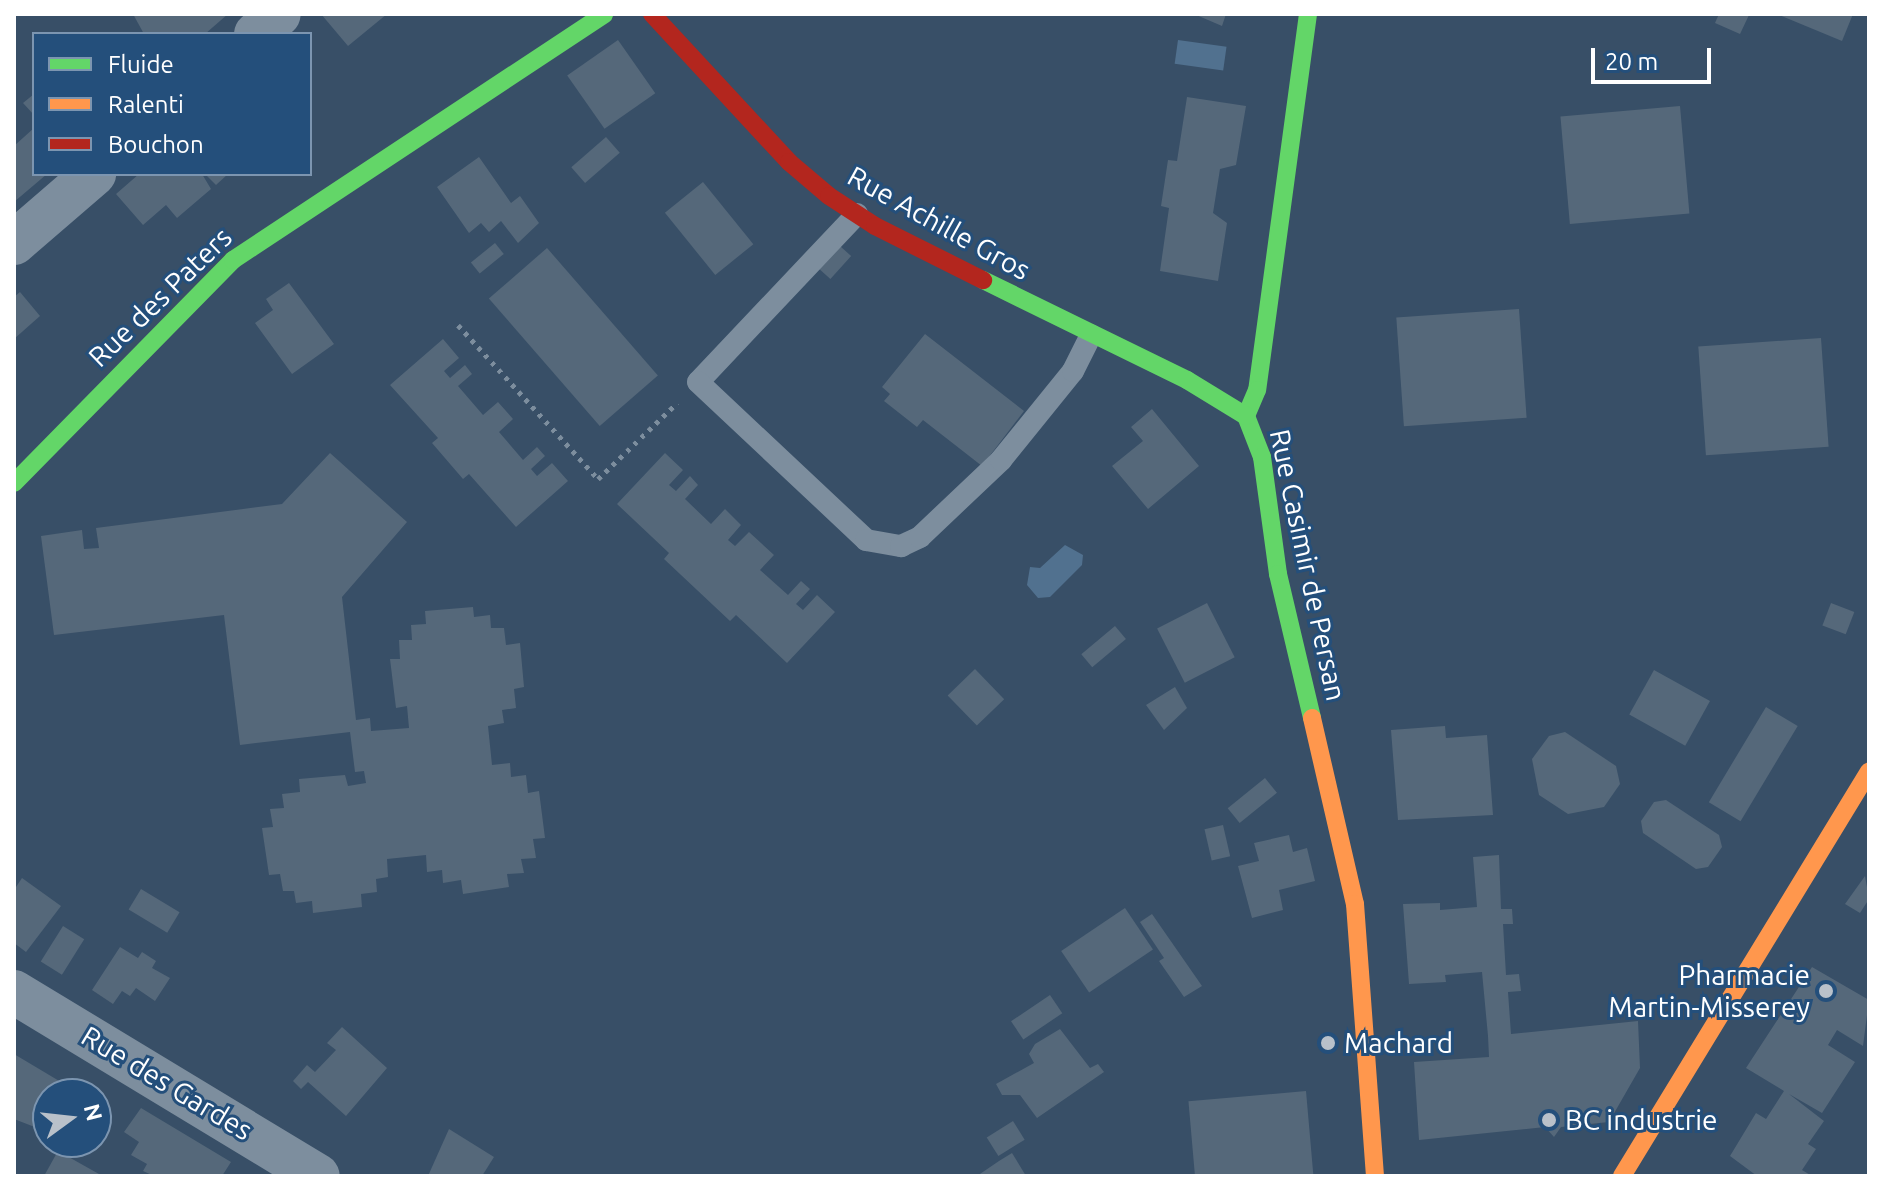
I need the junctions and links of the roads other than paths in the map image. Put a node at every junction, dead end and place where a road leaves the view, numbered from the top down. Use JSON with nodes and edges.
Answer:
{"nodes":[{"id":1,"x":279,"y":14,"type":"edge"},
{"id":2,"x":604,"y":14,"type":"edge"},
{"id":3,"x":652,"y":14,"type":"edge"},
{"id":4,"x":1308,"y":14,"type":"edge"},
{"id":5,"x":258,"y":32,"type":"edge"},
{"id":6,"x":92,"y":176,"type":"edge"},
{"id":7,"x":857,"y":214,"type":"junction"},
{"id":8,"x":14,"y":243,"type":"edge"},
{"id":9,"x":1091,"y":335,"type":"junction"},
{"id":10,"x":1246,"y":416,"type":"junction"},
{"id":11,"x":14,"y":483,"type":"edge"},
{"id":12,"x":1869,"y":772,"type":"edge"},
{"id":13,"x":14,"y":992,"type":"edge"},
{"id":14,"x":318,"y":1176,"type":"edge"},
{"id":15,"x":1375,"y":1176,"type":"edge"},
{"id":16,"x":1622,"y":1176,"type":"edge"}],
"edges":[{"from":1,"to":5,"type":"street"},
{"from":2,"to":11,"type":"street","name":"Rue des Paters"},
{"from":3,"to":7,"type":"street","name":"Rue Achille Gros"},
{"from":4,"to":10,"type":"street","name":"Rue Casimir de Persan"},
{"from":6,"to":8,"type":"street"},
{"from":7,"to":9,"type":"street","name":"Rue Achille Gros"},
{"from":7,"to":9,"type":"lane"},
{"from":9,"to":10,"type":"street","name":"Rue Achille Gros"},
{"from":10,"to":15,"type":"street","name":"Rue Casimir de Persan"},
{"from":12,"to":16,"type":"street"},
{"from":13,"to":14,"type":"street","name":"Rue des Gardes"}]}
